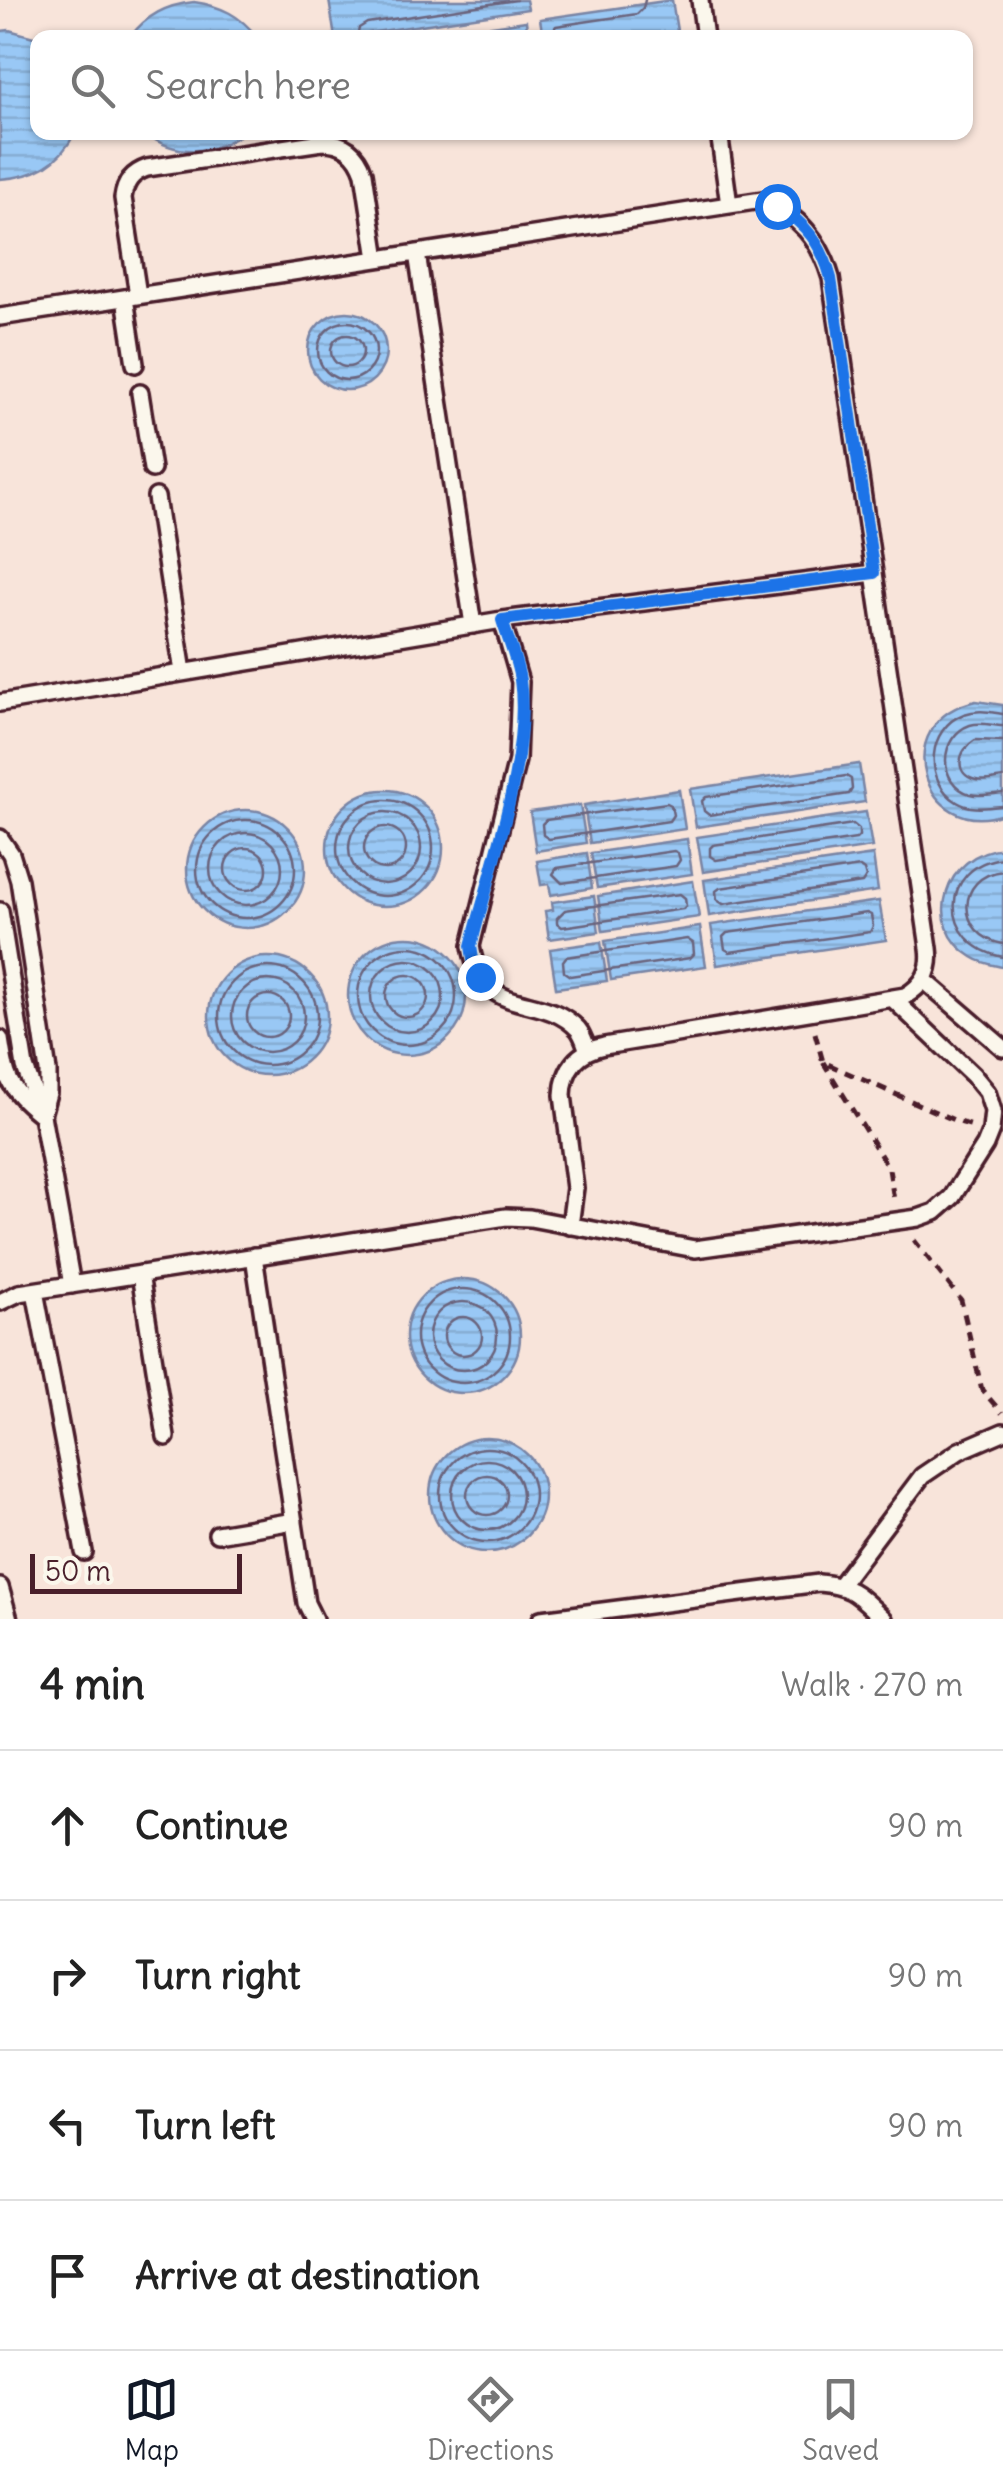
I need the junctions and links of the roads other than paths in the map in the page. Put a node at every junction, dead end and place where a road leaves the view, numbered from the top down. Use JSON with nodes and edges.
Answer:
{"nodes":[{"id":1,"x":700,"y":0,"type":"edge"},
{"id":2,"x":704,"y":30,"type":"edge"},
{"id":3,"x":720,"y":140,"type":"edge"},
{"id":4,"x":729,"y":204,"type":"junction"},
{"id":5,"x":418,"y":253,"type":"junction"},
{"id":6,"x":377,"y":259,"type":"junction"},
{"id":7,"x":132,"y":296,"type":"junction"},
{"id":8,"x":0,"y":317,"type":"edge"},
{"id":9,"x":135,"y":364,"type":"dead end"},
{"id":10,"x":140,"y":393,"type":"dead end"},
{"id":11,"x":152,"y":469,"type":"dead end"},
{"id":12,"x":156,"y":497,"type":"dead end"},
{"id":13,"x":874,"y":573,"type":"junction"},
{"id":14,"x":502,"y":620,"type":"junction"},
{"id":15,"x":473,"y":625,"type":"junction"},
{"id":16,"x":182,"y":672,"type":"junction"},
{"id":17,"x":0,"y":703,"type":"edge"},
{"id":18,"x":0,"y":838,"type":"edge"},
{"id":19,"x":0,"y":910,"type":"edge"},
{"id":20,"x":924,"y":980,"type":"junction"},
{"id":21,"x":893,"y":999,"type":"junction"},
{"id":22,"x":0,"y":1039,"type":"edge"},
{"id":23,"x":1003,"y":1048,"type":"edge"},
{"id":24,"x":588,"y":1051,"type":"junction"},
{"id":25,"x":42,"y":1115,"type":"junction"},
{"id":26,"x":997,"y":1133,"type":"edge"},
{"id":27,"x":570,"y":1226,"type":"junction"},
{"id":28,"x":254,"y":1256,"type":"junction"},
{"id":29,"x":140,"y":1274,"type":"junction"},
{"id":30,"x":72,"y":1285,"type":"junction"},
{"id":31,"x":35,"y":1291,"type":"junction"},
{"id":32,"x":0,"y":1302,"type":"edge"},
{"id":33,"x":1003,"y":1432,"type":"edge"},
{"id":34,"x":166,"y":1436,"type":"dead end"},
{"id":35,"x":294,"y":1521,"type":"junction"},
{"id":36,"x":217,"y":1534,"type":"dead end"},
{"id":37,"x":84,"y":1552,"type":"dead end"},
{"id":38,"x":840,"y":1585,"type":"junction"},
{"id":39,"x":0,"y":1587,"type":"edge"},
{"id":40,"x":9,"y":1619,"type":"edge"},
{"id":41,"x":314,"y":1619,"type":"edge"},
{"id":42,"x":542,"y":1619,"type":"edge"},
{"id":43,"x":884,"y":1619,"type":"edge"}],
"edges":[{"from":1,"to":2,"type":"lane"},
{"from":3,"to":4,"type":"lane"},
{"from":4,"to":5,"type":"lane"},
{"from":4,"to":13,"type":"lane"},
{"from":5,"to":6,"type":"lane"},
{"from":5,"to":15,"type":"lane"},
{"from":6,"to":7,"type":"lane"},
{"from":6,"to":7,"type":"lane"},
{"from":7,"to":8,"type":"lane"},
{"from":7,"to":9,"type":"lane"},
{"from":10,"to":11,"type":"lane"},
{"from":12,"to":16,"type":"lane"},
{"from":13,"to":14,"type":"lane"},
{"from":13,"to":20,"type":"lane"},
{"from":14,"to":15,"type":"lane"},
{"from":14,"to":24,"type":"lane"},
{"from":15,"to":16,"type":"lane"},
{"from":16,"to":17,"type":"lane"},
{"from":18,"to":25,"type":"lane"},
{"from":19,"to":25,"type":"lane"},
{"from":20,"to":21,"type":"lane"},
{"from":20,"to":23,"type":"lane"},
{"from":21,"to":24,"type":"lane"},
{"from":21,"to":26,"type":"lane"},
{"from":22,"to":25,"type":"lane"},
{"from":24,"to":27,"type":"lane"},
{"from":25,"to":30,"type":"lane"},
{"from":26,"to":27,"type":"lane"},
{"from":27,"to":28,"type":"lane"},
{"from":28,"to":29,"type":"lane"},
{"from":28,"to":35,"type":"lane"},
{"from":29,"to":30,"type":"lane"},
{"from":29,"to":34,"type":"lane"},
{"from":30,"to":31,"type":"lane"},
{"from":31,"to":32,"type":"lane"},
{"from":31,"to":37,"type":"lane"},
{"from":33,"to":38,"type":"lane"},
{"from":35,"to":36,"type":"lane"},
{"from":35,"to":41,"type":"lane"},
{"from":38,"to":42,"type":"lane"},
{"from":38,"to":43,"type":"lane"},
{"from":39,"to":40,"type":"lane"}]}
